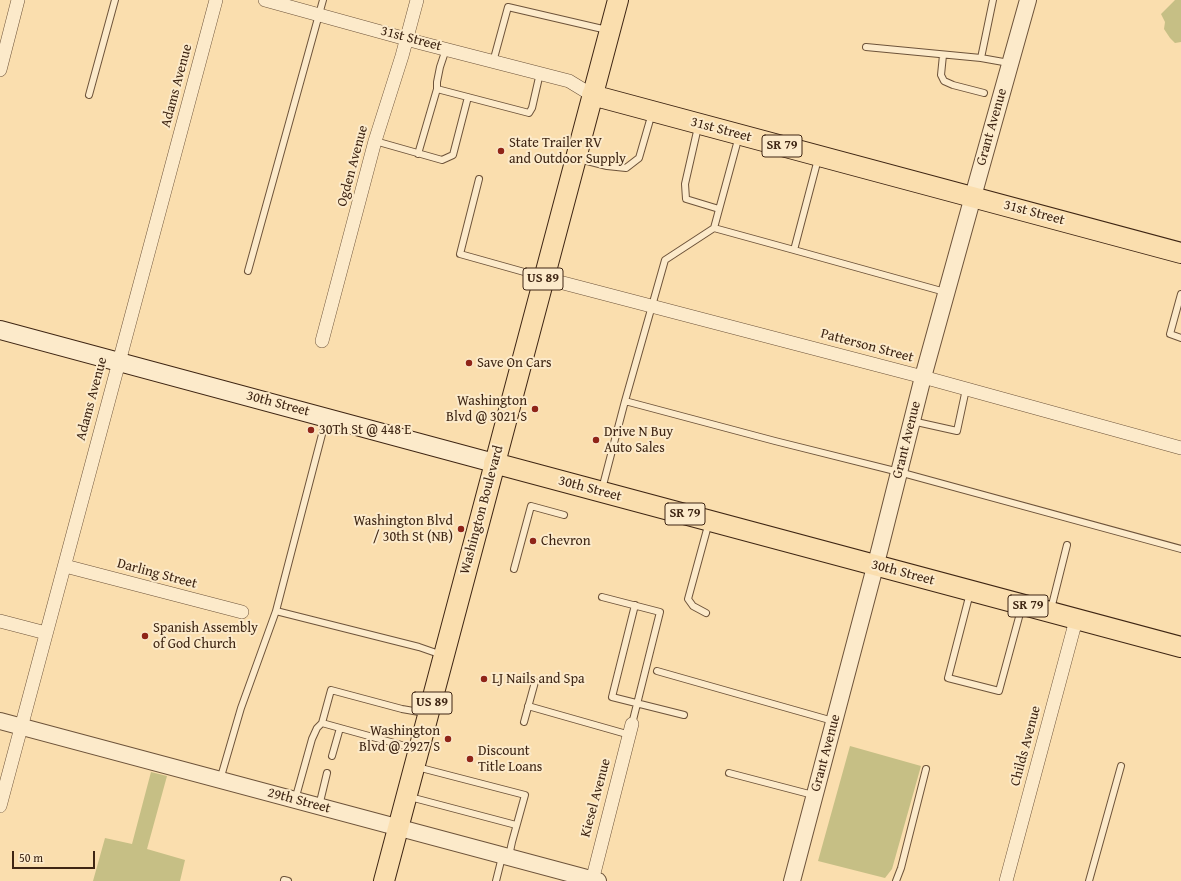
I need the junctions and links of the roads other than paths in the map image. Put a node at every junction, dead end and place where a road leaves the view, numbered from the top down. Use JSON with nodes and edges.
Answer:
{"nodes":[{"id":1,"x":18,"y":0,"type":"edge"},
{"id":2,"x":115,"y":0,"type":"edge"},
{"id":3,"x":216,"y":0,"type":"edge"},
{"id":4,"x":265,"y":0,"type":"edge"},
{"id":5,"x":323,"y":0,"type":"edge"},
{"id":6,"x":417,"y":0,"type":"edge"},
{"id":7,"x":618,"y":0,"type":"edge"},
{"id":8,"x":993,"y":0,"type":"edge"},
{"id":9,"x":1028,"y":0,"type":"edge"},
{"id":10,"x":319,"y":15,"type":"junction"},
{"id":11,"x":610,"y":31,"type":"junction"},
{"id":12,"x":406,"y":38,"type":"junction"},
{"id":13,"x":866,"y":47,"type":"dead end"},
{"id":14,"x":446,"y":49,"type":"junction"},
{"id":15,"x":943,"y":54,"type":"junction"},
{"id":16,"x":981,"y":58,"type":"junction"},
{"id":17,"x":493,"y":62,"type":"junction"},
{"id":18,"x":1010,"y":63,"type":"junction"},
{"id":19,"x":0,"y":70,"type":"edge"},
{"id":20,"x":540,"y":73,"type":"junction"},
{"id":21,"x":437,"y":89,"type":"junction"},
{"id":22,"x":984,"y":93,"type":"dead end"},
{"id":23,"x":90,"y":94,"type":"dead end"},
{"id":24,"x":592,"y":95,"type":"junction"},
{"id":25,"x":468,"y":97,"type":"junction"},
{"id":26,"x":653,"y":111,"type":"junction"},
{"id":27,"x":699,"y":124,"type":"junction"},
{"id":28,"x":740,"y":134,"type":"junction"},
{"id":29,"x":375,"y":141,"type":"junction"},
{"id":30,"x":418,"y":154,"type":"junction"},
{"id":31,"x":819,"y":156,"type":"junction"},
{"id":32,"x":576,"y":158,"type":"junction"},
{"id":33,"x":479,"y":179,"type":"dead end"},
{"id":34,"x":972,"y":197,"type":"junction"},
{"id":35,"x":719,"y":209,"type":"junction"},
{"id":36,"x":714,"y":228,"type":"junction"},
{"id":37,"x":794,"y":250,"type":"junction"},
{"id":38,"x":1181,"y":252,"type":"edge"},
{"id":39,"x":248,"y":271,"type":"dead end"},
{"id":40,"x":544,"y":278,"type":"junction"},
{"id":41,"x":947,"y":292,"type":"junction"},
{"id":42,"x":1181,"y":294,"type":"edge"},
{"id":43,"x":653,"y":306,"type":"junction"},
{"id":44,"x":0,"y":330,"type":"edge"},
{"id":45,"x":1181,"y":338,"type":"edge"},
{"id":46,"x":322,"y":341,"type":"dead end"},
{"id":47,"x":119,"y":361,"type":"junction"},
{"id":48,"x":924,"y":377,"type":"junction"},
{"id":49,"x":966,"y":389,"type":"junction"},
{"id":50,"x":625,"y":401,"type":"junction"},
{"id":51,"x":326,"y":417,"type":"junction"},
{"id":52,"x":912,"y":421,"type":"junction"},
{"id":53,"x":1181,"y":448,"type":"edge"},
{"id":54,"x":494,"y":463,"type":"junction"},
{"id":55,"x":899,"y":472,"type":"junction"},
{"id":56,"x":601,"y":492,"type":"junction"},
{"id":57,"x":564,"y":515,"type":"dead end"},
{"id":58,"x":709,"y":521,"type":"junction"},
{"id":59,"x":1067,"y":545,"type":"dead end"},
{"id":60,"x":1181,"y":550,"type":"edge"},
{"id":61,"x":875,"y":565,"type":"junction"},
{"id":62,"x":65,"y":566,"type":"junction"},
{"id":63,"x":514,"y":568,"type":"dead end"},
{"id":64,"x":971,"y":591,"type":"junction"},
{"id":65,"x":602,"y":597,"type":"dead end"},
{"id":66,"x":636,"y":605,"type":"junction"},
{"id":67,"x":1023,"y":605,"type":"junction"},
{"id":68,"x":276,"y":611,"type":"junction"},
{"id":69,"x":242,"y":612,"type":"dead end"},
{"id":70,"x":1050,"y":612,"type":"junction"},
{"id":71,"x":706,"y":613,"type":"dead end"},
{"id":72,"x":1076,"y":620,"type":"junction"},
{"id":73,"x":0,"y":621,"type":"edge"},
{"id":74,"x":46,"y":634,"type":"junction"},
{"id":75,"x":1181,"y":647,"type":"edge"},
{"id":76,"x":443,"y":656,"type":"junction"},
{"id":77,"x":658,"y":672,"type":"dead end"},
{"id":78,"x":535,"y":682,"type":"dead end"},
{"id":79,"x":638,"y":703,"type":"junction"},
{"id":80,"x":528,"y":706,"type":"junction"},
{"id":81,"x":429,"y":714,"type":"junction"},
{"id":82,"x":684,"y":715,"type":"dead end"},
{"id":83,"x":0,"y":721,"type":"edge"},
{"id":84,"x":834,"y":721,"type":"junction"},
{"id":85,"x":524,"y":722,"type":"dead end"},
{"id":86,"x":322,"y":724,"type":"junction"},
{"id":87,"x":21,"y":726,"type":"junction"},
{"id":88,"x":340,"y":728,"type":"junction"},
{"id":89,"x":631,"y":729,"type":"junction"},
{"id":90,"x":332,"y":756,"type":"dead end"},
{"id":91,"x":417,"y":758,"type":"junction"},
{"id":92,"x":1121,"y":766,"type":"dead end"},
{"id":93,"x":926,"y":769,"type":"dead end"},
{"id":94,"x":327,"y":772,"type":"dead end"},
{"id":95,"x":729,"y":773,"type":"dead end"},
{"id":96,"x":220,"y":780,"type":"junction"},
{"id":97,"x":407,"y":796,"type":"junction"},
{"id":98,"x":815,"y":796,"type":"junction"},
{"id":99,"x":295,"y":800,"type":"junction"},
{"id":100,"x":0,"y":806,"type":"edge"},
{"id":101,"x":319,"y":806,"type":"junction"},
{"id":102,"x":516,"y":825,"type":"junction"},
{"id":103,"x":399,"y":828,"type":"junction"},
{"id":104,"x":505,"y":856,"type":"junction"},
{"id":105,"x":594,"y":880,"type":"edge"},
{"id":106,"x":384,"y":881,"type":"edge"},
{"id":107,"x":496,"y":881,"type":"edge"},
{"id":108,"x":792,"y":881,"type":"edge"},
{"id":109,"x":896,"y":881,"type":"edge"},
{"id":110,"x":1006,"y":881,"type":"edge"},
{"id":111,"x":1089,"y":881,"type":"edge"}],
"edges":[{"from":1,"to":19,"type":"street"},
{"from":2,"to":23,"type":"lane"},
{"from":3,"to":47,"type":"street","name":"Adams Avenue"},
{"from":4,"to":10,"type":"street","name":"31st Street"},
{"from":5,"to":10,"type":"lane"},
{"from":6,"to":12,"type":"street","name":"Ogden Avenue"},
{"from":7,"to":11,"type":"main road","name":"Washington Boulevard","number":"US 89"},
{"from":8,"to":16,"type":"lane"},
{"from":9,"to":18,"type":"street","name":"Grant Avenue"},
{"from":10,"to":12,"type":"street","name":"31st Street"},
{"from":10,"to":39,"type":"lane"},
{"from":11,"to":17,"type":"lane"},
{"from":11,"to":24,"type":"main road","name":"Washington Boulevard","number":"US 89"},
{"from":12,"to":14,"type":"street","name":"31st Street"},
{"from":12,"to":29,"type":"street","name":"Ogden Avenue"},
{"from":13,"to":15,"type":"lane"},
{"from":14,"to":17,"type":"street","name":"31st Street"},
{"from":14,"to":21,"type":"lane"},
{"from":15,"to":16,"type":"lane"},
{"from":15,"to":22,"type":"lane"},
{"from":16,"to":18,"type":"lane"},
{"from":17,"to":20,"type":"street","name":"31st Street"},
{"from":18,"to":34,"type":"street","name":"Grant Avenue"},
{"from":20,"to":24,"type":"street","name":"31st Street"},
{"from":20,"to":25,"type":"lane"},
{"from":21,"to":25,"type":"lane"},
{"from":21,"to":30,"type":"lane"},
{"from":24,"to":26,"type":"main road","name":"31st Street","number":"SR 79"},
{"from":24,"to":32,"type":"main road","name":"Washington Boulevard","number":"US 89"},
{"from":25,"to":30,"type":"lane"},
{"from":26,"to":27,"type":"main road","name":"31st Street","number":"SR 79"},
{"from":26,"to":32,"type":"lane"},
{"from":27,"to":28,"type":"main road","name":"31st Street","number":"SR 79"},
{"from":27,"to":35,"type":"lane"},
{"from":28,"to":31,"type":"main road","name":"31st Street","number":"SR 79"},
{"from":28,"to":35,"type":"lane"},
{"from":29,"to":30,"type":"lane"},
{"from":29,"to":46,"type":"street","name":"Ogden Avenue"},
{"from":31,"to":34,"type":"main road","name":"31st Street","number":"SR 79"},
{"from":31,"to":37,"type":"lane"},
{"from":32,"to":40,"type":"main road","name":"Washington Boulevard","number":"US 89"},
{"from":33,"to":40,"type":"lane"},
{"from":34,"to":38,"type":"main road","name":"31st Street","number":"SR 79"},
{"from":34,"to":41,"type":"street","name":"Grant Avenue"},
{"from":35,"to":36,"type":"lane"},
{"from":36,"to":37,"type":"lane"},
{"from":36,"to":43,"type":"lane"},
{"from":37,"to":41,"type":"lane"},
{"from":40,"to":43,"type":"street","name":"Patterson Street"},
{"from":40,"to":54,"type":"main road","name":"Washington Boulevard","number":"US 89"},
{"from":41,"to":48,"type":"street","name":"Grant Avenue"},
{"from":42,"to":45,"type":"lane"},
{"from":43,"to":48,"type":"street","name":"Patterson Street"},
{"from":43,"to":50,"type":"lane"},
{"from":44,"to":47,"type":"main road","name":"30th Street","number":"SR 79"},
{"from":47,"to":51,"type":"main road","name":"30th Street","number":"SR 79"},
{"from":47,"to":62,"type":"street","name":"Adams Avenue"},
{"from":48,"to":49,"type":"street","name":"Patterson Street"},
{"from":48,"to":52,"type":"street","name":"Grant Avenue"},
{"from":49,"to":52,"type":"lane"},
{"from":49,"to":53,"type":"street","name":"Patterson Street"},
{"from":50,"to":55,"type":"lane"},
{"from":50,"to":56,"type":"lane"},
{"from":51,"to":54,"type":"main road","name":"30th Street","number":"SR 79"},
{"from":51,"to":68,"type":"lane"},
{"from":52,"to":55,"type":"street","name":"Grant Avenue"},
{"from":54,"to":56,"type":"main road","name":"30th Street","number":"SR 79"},
{"from":54,"to":76,"type":"main road","name":"Washington Boulevard","number":"US 89"},
{"from":55,"to":60,"type":"lane"},
{"from":55,"to":61,"type":"street","name":"Grant Avenue"},
{"from":56,"to":58,"type":"main road","name":"30th Street","number":"SR 79"},
{"from":57,"to":63,"type":"lane"},
{"from":58,"to":61,"type":"main road","name":"30th Street","number":"SR 79"},
{"from":58,"to":71,"type":"lane"},
{"from":59,"to":70,"type":"lane"},
{"from":61,"to":64,"type":"main road","name":"30th Street","number":"SR 79"},
{"from":61,"to":84,"type":"street","name":"Grant Avenue"},
{"from":62,"to":69,"type":"street","name":"Darling Street"},
{"from":62,"to":74,"type":"street","name":"Adams Avenue"},
{"from":64,"to":67,"type":"main road","name":"30th Street","number":"SR 79"},
{"from":64,"to":67,"type":"lane"},
{"from":65,"to":66,"type":"lane"},
{"from":66,"to":79,"type":"lane"},
{"from":66,"to":79,"type":"lane"},
{"from":67,"to":70,"type":"main road","name":"30th Street","number":"SR 79"},
{"from":68,"to":76,"type":"lane"},
{"from":68,"to":96,"type":"lane"},
{"from":70,"to":72,"type":"main road","name":"30th Street","number":"SR 79"},
{"from":72,"to":75,"type":"main road","name":"30th Street","number":"SR 79"},
{"from":72,"to":110,"type":"street","name":"Childs Avenue"},
{"from":73,"to":74,"type":"street"},
{"from":74,"to":87,"type":"street","name":"Adams Avenue"},
{"from":76,"to":81,"type":"main road","name":"Washington Boulevard","number":"US 89"},
{"from":77,"to":84,"type":"lane"},
{"from":78,"to":80,"type":"lane"},
{"from":79,"to":82,"type":"lane"},
{"from":79,"to":89,"type":"lane"},
{"from":80,"to":85,"type":"lane"},
{"from":80,"to":89,"type":"lane"},
{"from":81,"to":86,"type":"lane"},
{"from":81,"to":91,"type":"main road","name":"Washington Boulevard","number":"US 89"},
{"from":83,"to":87,"type":"street","name":"29th Street"},
{"from":84,"to":98,"type":"street","name":"Grant Avenue"},
{"from":86,"to":88,"type":"lane"},
{"from":86,"to":99,"type":"lane"},
{"from":87,"to":96,"type":"street","name":"29th Street"},
{"from":87,"to":100,"type":"street","name":"Adams Avenue"},
{"from":88,"to":90,"type":"lane"},
{"from":88,"to":91,"type":"lane"},
{"from":89,"to":105,"type":"street","name":"Kiesel Avenue"},
{"from":91,"to":97,"type":"main road","name":"Washington Boulevard","number":"US 89"},
{"from":91,"to":102,"type":"lane"},
{"from":92,"to":111,"type":"lane"},
{"from":93,"to":109,"type":"lane"},
{"from":94,"to":101,"type":"lane"},
{"from":95,"to":98,"type":"lane"},
{"from":96,"to":99,"type":"street","name":"29th Street"},
{"from":97,"to":102,"type":"lane"},
{"from":97,"to":103,"type":"main road","name":"Washington Boulevard","number":"US 89"},
{"from":98,"to":108,"type":"street","name":"Grant Avenue"},
{"from":99,"to":101,"type":"street","name":"29th Street"},
{"from":101,"to":103,"type":"street","name":"29th Street"},
{"from":102,"to":104,"type":"lane"},
{"from":103,"to":104,"type":"street","name":"29th Street"},
{"from":103,"to":106,"type":"main road","name":"Washington Boulevard","number":"US 89"},
{"from":104,"to":105,"type":"street","name":"29th Street"},
{"from":104,"to":107,"type":"lane"}]}
